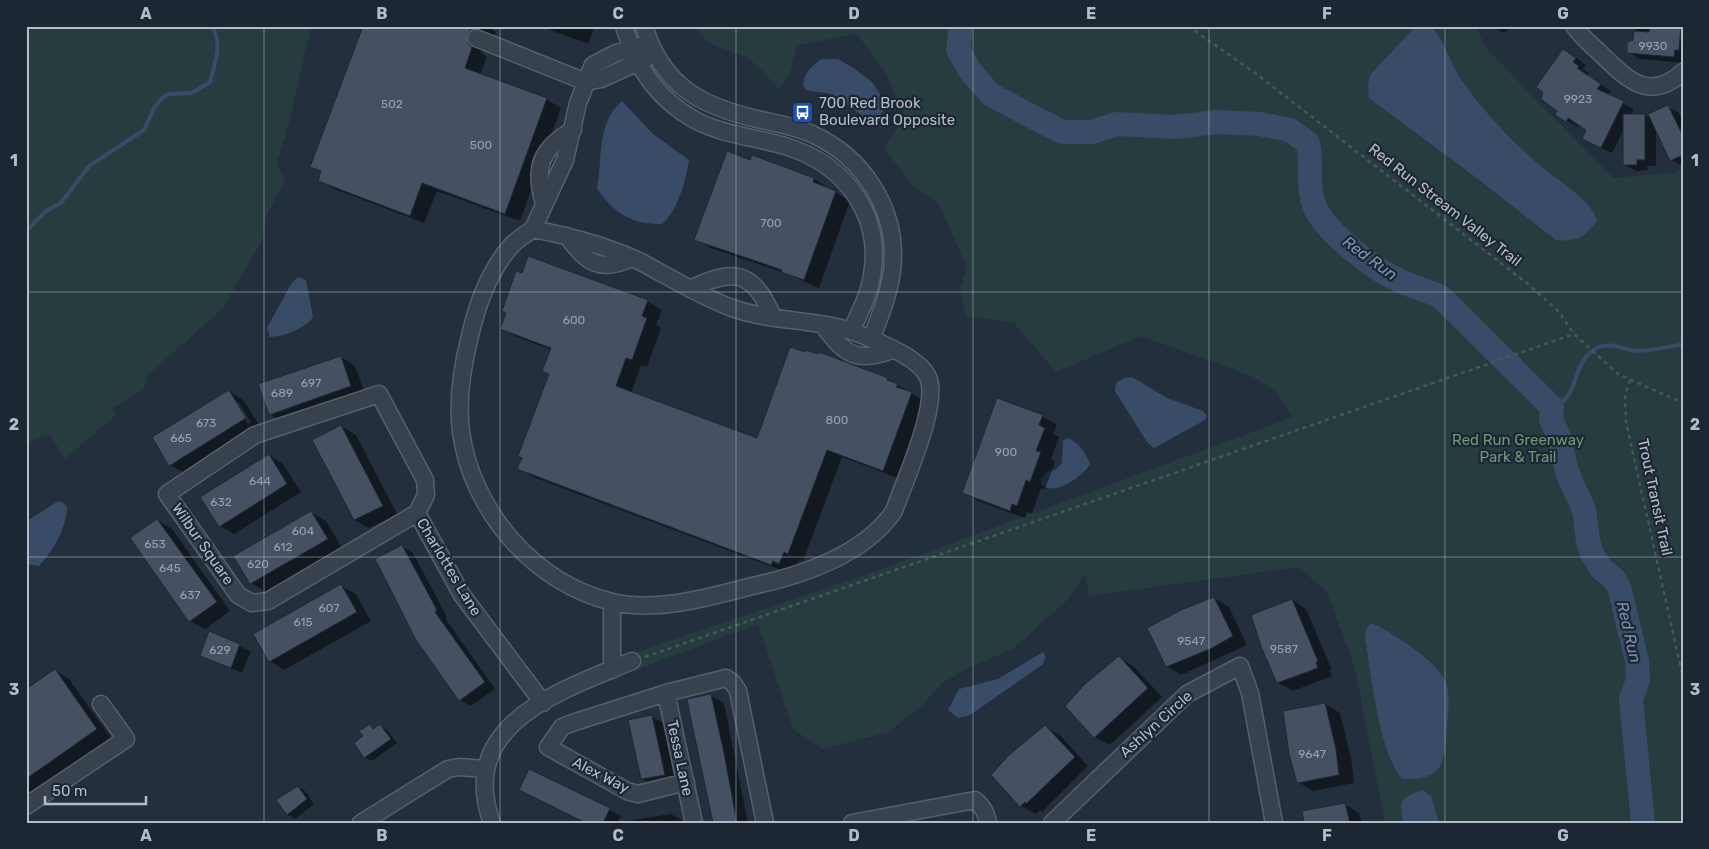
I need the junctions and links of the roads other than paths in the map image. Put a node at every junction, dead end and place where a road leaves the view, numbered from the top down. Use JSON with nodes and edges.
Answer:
{"nodes":[{"id":1,"x":624,"y":26,"type":"edge"},
{"id":2,"x":644,"y":26,"type":"edge"},
{"id":3,"x":1574,"y":26,"type":"edge"},
{"id":4,"x":476,"y":38,"type":"dead end"},
{"id":5,"x":652,"y":49,"type":"junction"},
{"id":6,"x":634,"y":56,"type":"junction"},
{"id":7,"x":1683,"y":72,"type":"edge"},
{"id":8,"x":586,"y":82,"type":"junction"},
{"id":9,"x":533,"y":229,"type":"junction"},
{"id":10,"x":690,"y":289,"type":"junction"},
{"id":11,"x":772,"y":317,"type":"junction"},
{"id":12,"x":824,"y":325,"type":"junction"},
{"id":13,"x":851,"y":331,"type":"junction"},
{"id":14,"x":871,"y":339,"type":"junction"},
{"id":15,"x":892,"y":350,"type":"junction"},
{"id":16,"x":379,"y":394,"type":"joint"},
{"id":17,"x":417,"y":513,"type":"junction"},
{"id":18,"x":612,"y":602,"type":"junction"},
{"id":19,"x":632,"y":661,"type":"road end"},
{"id":20,"x":612,"y":670,"type":"junction"},
{"id":21,"x":666,"y":693,"type":"junction"},
{"id":22,"x":543,"y":703,"type":"junction"},
{"id":23,"x":101,"y":704,"type":"dead end"},
{"id":24,"x":485,"y":769,"type":"junction"},
{"id":25,"x":686,"y":782,"type":"junction"},
{"id":26,"x":26,"y":806,"type":"edge"},
{"id":27,"x":361,"y":823,"type":"edge"},
{"id":28,"x":492,"y":823,"type":"edge"},
{"id":29,"x":694,"y":823,"type":"edge"},
{"id":30,"x":765,"y":823,"type":"edge"},
{"id":31,"x":852,"y":823,"type":"edge"},
{"id":32,"x":988,"y":823,"type":"edge"},
{"id":33,"x":1052,"y":823,"type":"edge"},
{"id":34,"x":1274,"y":823,"type":"edge"}],
"edges":[{"from":1,"to":6,"type":"street"},
{"from":2,"to":5,"type":"street"},
{"from":3,"to":7,"type":"street"},
{"from":4,"to":8,"type":"street"},
{"from":5,"to":6,"type":"street"},
{"from":5,"to":14,"type":"street"},
{"from":6,"to":8,"type":"street"},
{"from":6,"to":13,"type":"street"},
{"from":8,"to":9,"type":"street"},
{"from":9,"to":10,"type":"street"},
{"from":9,"to":18,"type":"street"},
{"from":10,"to":11,"type":"street"},
{"from":10,"to":11,"type":"street"},
{"from":11,"to":12,"type":"street"},
{"from":12,"to":13,"type":"street"},
{"from":12,"to":15,"type":"street"},
{"from":13,"to":14,"type":"street"},
{"from":14,"to":15,"type":"street"},
{"from":15,"to":18,"type":"street"},
{"from":16,"to":17,"type":"street","name":"Charlottes Lane"},
{"from":16,"to":17,"type":"street","name":"Wilbur Square"},
{"from":17,"to":22,"type":"street","name":"Charlottes Lane"},
{"from":18,"to":20,"type":"street"},
{"from":19,"to":20,"type":"street"},
{"from":20,"to":22,"type":"street"},
{"from":21,"to":25,"type":"street","name":"Tessa Lane"},
{"from":21,"to":25,"type":"street","name":"Alex Way"},
{"from":21,"to":30,"type":"street"},
{"from":22,"to":24,"type":"street"},
{"from":23,"to":26,"type":"street"},
{"from":24,"to":27,"type":"street"},
{"from":24,"to":28,"type":"street"},
{"from":25,"to":29,"type":"street","name":"Tessa Lane"},
{"from":31,"to":32,"type":"street"},
{"from":33,"to":34,"type":"street","name":"Ashlyn Circle"}]}
